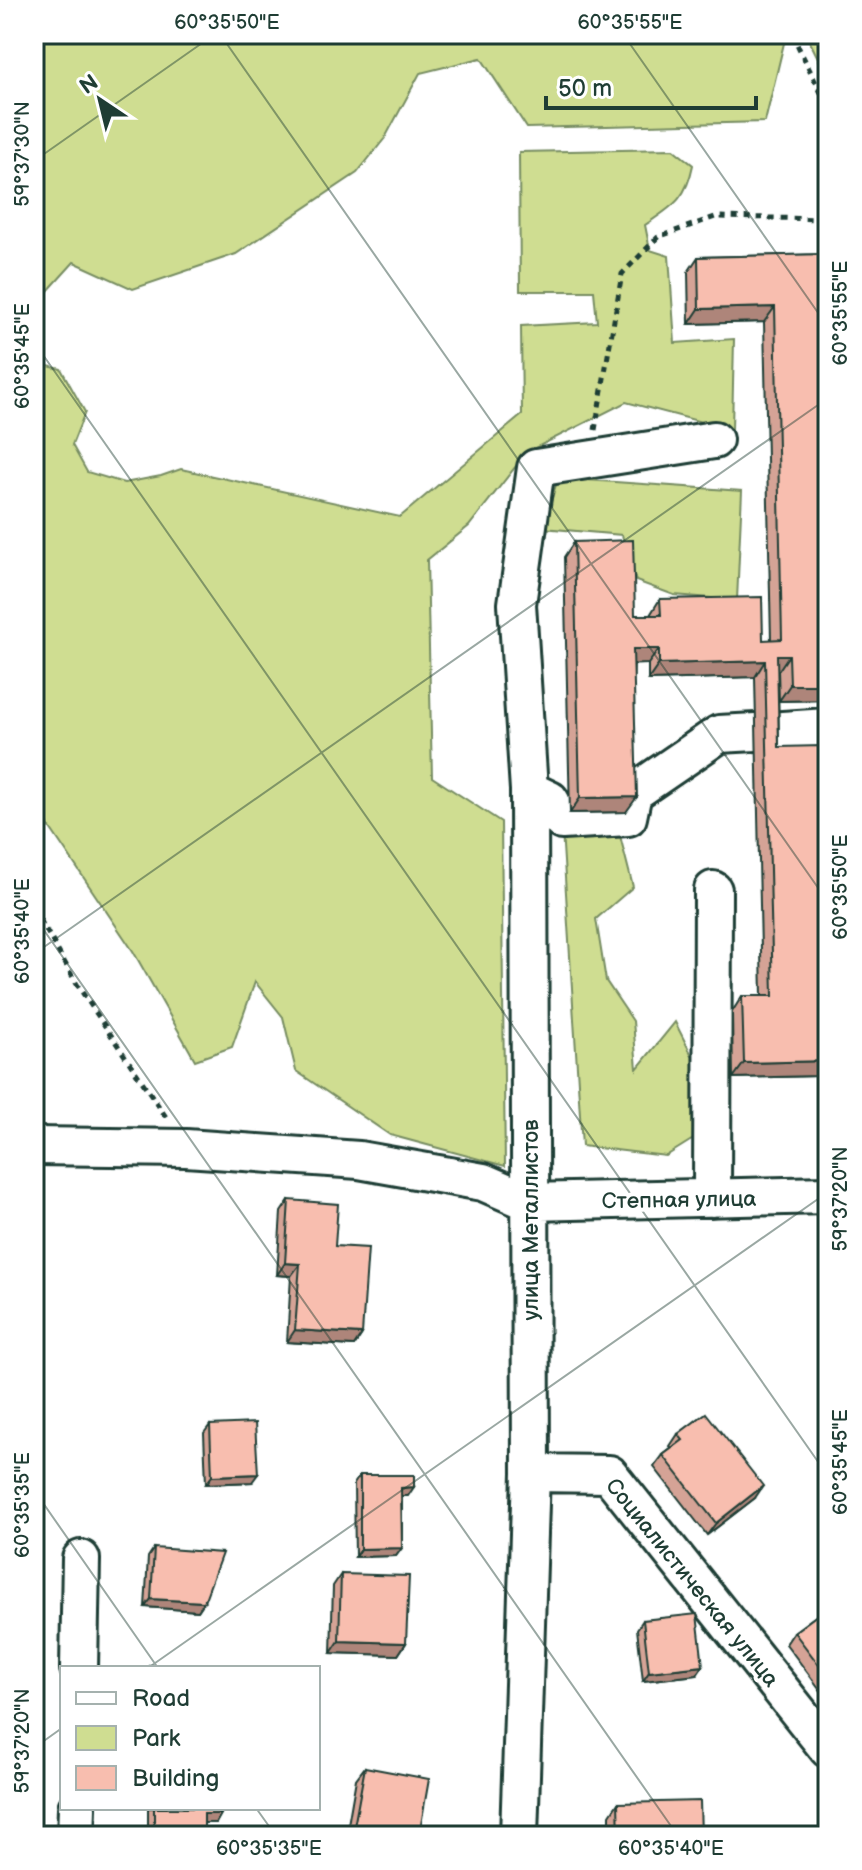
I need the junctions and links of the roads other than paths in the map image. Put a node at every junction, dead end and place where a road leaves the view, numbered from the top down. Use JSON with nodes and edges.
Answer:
{"nodes":[{"id":1,"x":714,"y":440,"type":"dead end"},
{"id":2,"x":828,"y":727,"type":"edge"},
{"id":3,"x":529,"y":790,"type":"junction"},
{"id":4,"x":713,"y":890,"type":"dead end"},
{"id":5,"x":34,"y":1146,"type":"edge"},
{"id":6,"x":828,"y":1195,"type":"edge"},
{"id":7,"x":712,"y":1198,"type":"junction"},
{"id":8,"x":529,"y":1202,"type":"junction"},
{"id":9,"x":531,"y":1473,"type":"junction"},
{"id":10,"x":81,"y":1559,"type":"dead end"},
{"id":11,"x":79,"y":1666,"type":"edge"},
{"id":12,"x":828,"y":1749,"type":"edge"},
{"id":13,"x":77,"y":1810,"type":"edge"},
{"id":14,"x":76,"y":1836,"type":"edge"},
{"id":15,"x":519,"y":1836,"type":"edge"}],
"edges":[{"from":1,"to":3,"type":"street","name":"улица Металлистов"},
{"from":2,"to":3,"type":"street"},
{"from":3,"to":8,"type":"street","name":"улица Металлистов"},
{"from":4,"to":7,"type":"street"},
{"from":5,"to":8,"type":"street"},
{"from":6,"to":7,"type":"street","name":"Степная улица"},
{"from":7,"to":8,"type":"street","name":"Степная улица"},
{"from":8,"to":9,"type":"street","name":"улица Металлистов"},
{"from":9,"to":12,"type":"street","name":"Социалистическая улица"},
{"from":9,"to":15,"type":"street","name":"улица Металлистов"},
{"from":10,"to":11,"type":"street"},
{"from":13,"to":14,"type":"street"}]}
